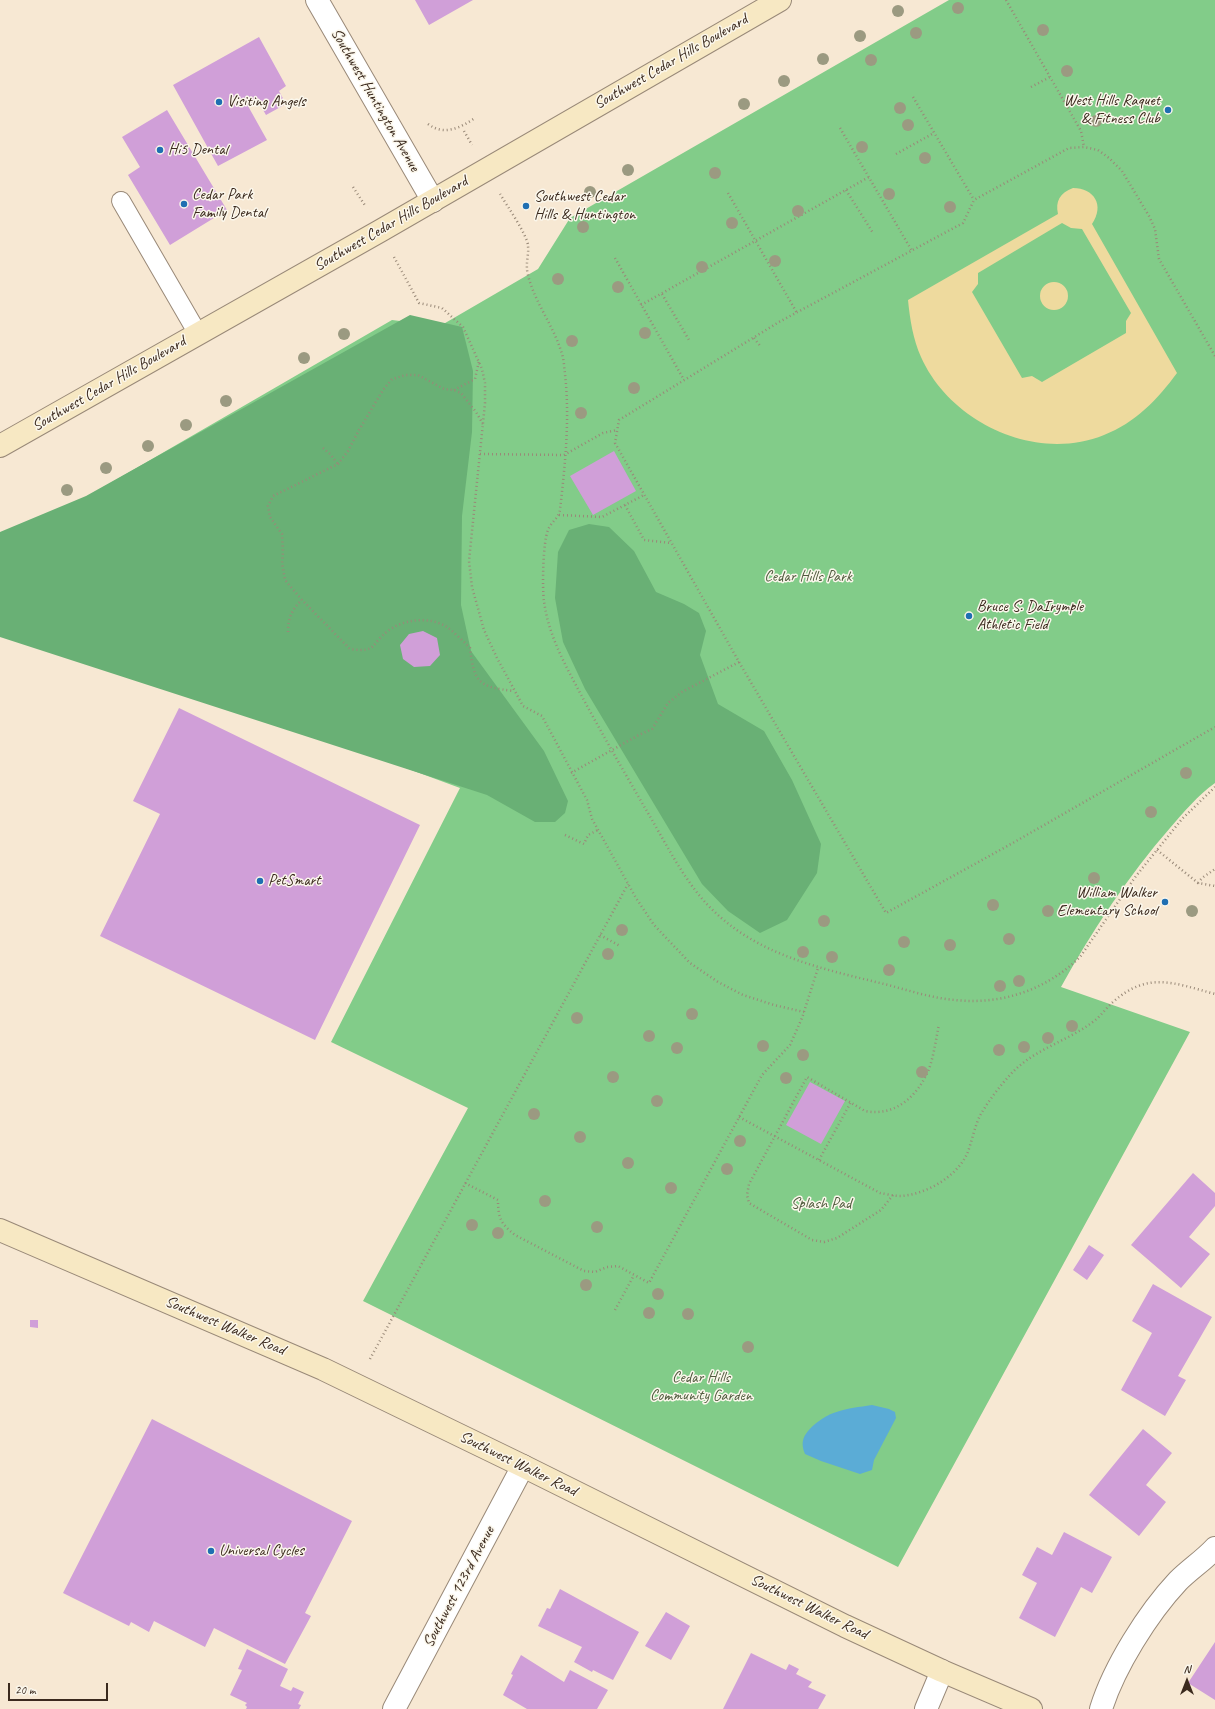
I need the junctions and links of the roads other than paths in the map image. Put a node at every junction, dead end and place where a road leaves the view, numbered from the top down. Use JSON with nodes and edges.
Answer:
{"nodes":[{"id":1,"x":317,"y":0,"type":"edge"},
{"id":2,"x":780,"y":0,"type":"edge"},
{"id":3,"x":121,"y":201,"type":"dead end"},
{"id":4,"x":433,"y":201,"type":"junction"},
{"id":5,"x":198,"y":334,"type":"junction"},
{"id":6,"x":0,"y":446,"type":"edge"},
{"id":7,"x":0,"y":1230,"type":"edge"},
{"id":8,"x":523,"y":1466,"type":"junction"},
{"id":9,"x":1215,"y":1548,"type":"edge"},
{"id":10,"x":942,"y":1671,"type":"junction"},
{"id":11,"x":394,"y":1709,"type":"edge"},
{"id":12,"x":926,"y":1709,"type":"edge"},
{"id":13,"x":1031,"y":1709,"type":"edge"},
{"id":14,"x":1101,"y":1709,"type":"edge"}],
"edges":[{"from":1,"to":4,"type":"street","name":"Southwest Huntington Avenue"},
{"from":2,"to":4,"type":"main road","name":"Southwest Cedar Hills Boulevard"},
{"from":3,"to":5,"type":"lane"},
{"from":4,"to":5,"type":"main road","name":"Southwest Cedar Hills Boulevard"},
{"from":5,"to":6,"type":"main road","name":"Southwest Cedar Hills Boulevard"},
{"from":7,"to":8,"type":"main road","name":"Southwest Walker Road"},
{"from":8,"to":10,"type":"main road","name":"Southwest Walker Road"},
{"from":8,"to":11,"type":"street","name":"Southwest 123rd Avenue"},
{"from":9,"to":14,"type":"street"},
{"from":10,"to":12,"type":"street"},
{"from":10,"to":13,"type":"main road","name":"Southwest Walker Road"}]}
